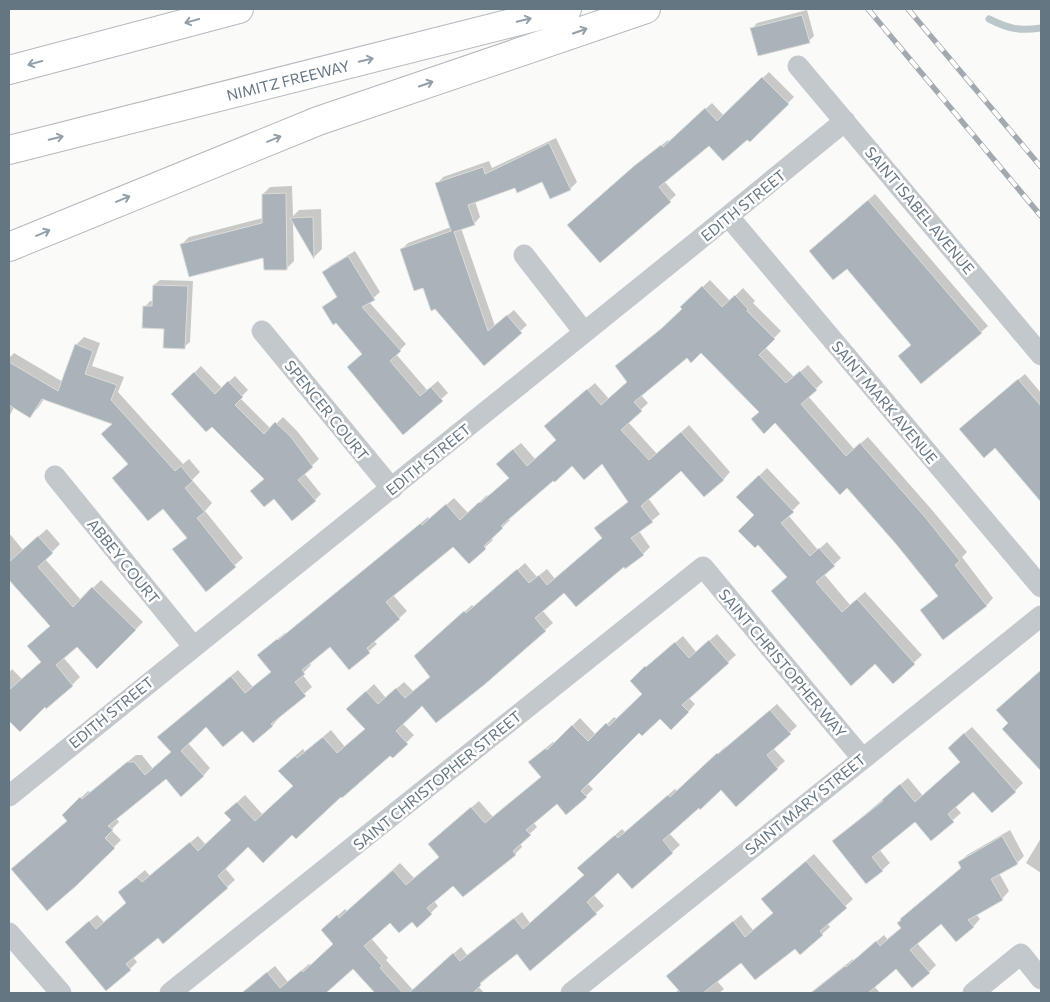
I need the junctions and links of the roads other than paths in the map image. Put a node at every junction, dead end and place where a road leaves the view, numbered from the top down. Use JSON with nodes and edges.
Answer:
{"nodes":[{"id":1,"x":239,"y":9,"type":"edge"},
{"id":2,"x":567,"y":9,"type":"edge"},
{"id":3,"x":646,"y":9,"type":"edge"},
{"id":4,"x":798,"y":66,"type":"dead end"},
{"id":5,"x":9,"y":70,"type":"edge"},
{"id":6,"x":845,"y":121,"type":"junction"},
{"id":7,"x":9,"y":150,"type":"edge"},
{"id":8,"x":729,"y":217,"type":"junction"},
{"id":9,"x":9,"y":247,"type":"edge"},
{"id":10,"x":524,"y":255,"type":"dead end"},
{"id":11,"x":262,"y":330,"type":"dead end"},
{"id":12,"x":584,"y":332,"type":"junction"},
{"id":13,"x":1041,"y":355,"type":"edge"},
{"id":14,"x":56,"y":476,"type":"dead end"},
{"id":15,"x":392,"y":489,"type":"junction"},
{"id":16,"x":703,"y":568,"type":"joint"},
{"id":17,"x":1041,"y":587,"type":"edge"},
{"id":18,"x":1041,"y":616,"type":"edge"},
{"id":19,"x":193,"y":646,"type":"junction"},
{"id":20,"x":862,"y":758,"type":"junction"},
{"id":21,"x":9,"y":796,"type":"edge"},
{"id":22,"x":9,"y":933,"type":"edge"},
{"id":23,"x":1041,"y":979,"type":"edge"},
{"id":24,"x":61,"y":993,"type":"edge"},
{"id":25,"x":170,"y":993,"type":"edge"},
{"id":26,"x":571,"y":993,"type":"edge"},
{"id":27,"x":973,"y":993,"type":"edge"}],
"edges":[{"from":1,"to":5,"type":"highway","one_way":true},
{"from":7,"to":2,"type":"highway","name":"NIMITZ FREEWAY","one_way":true},
{"from":9,"to":3,"type":"highway","one_way":true},
{"from":4,"to":6,"type":"street","name":"SAINT ISABEL AVENUE"},
{"from":6,"to":8,"type":"street","name":"EDITH STREET"},
{"from":6,"to":13,"type":"street","name":"SAINT ISABEL AVENUE"},
{"from":8,"to":12,"type":"street","name":"EDITH STREET"},
{"from":8,"to":17,"type":"street","name":"SAINT MARK AVENUE"},
{"from":10,"to":12,"type":"street"},
{"from":11,"to":15,"type":"street","name":"SPENCER COURT"},
{"from":12,"to":15,"type":"street","name":"EDITH STREET"},
{"from":14,"to":19,"type":"street","name":"ABBEY COURT"},
{"from":15,"to":19,"type":"street","name":"EDITH STREET"},
{"from":16,"to":20,"type":"street","name":"SAINT CHRISTOPHER WAY"},
{"from":16,"to":25,"type":"street","name":"SAINT CHRISTOPHER STREET"},
{"from":18,"to":20,"type":"street","name":"SAINT MARY STREET"},
{"from":19,"to":21,"type":"street","name":"EDITH STREET"},
{"from":20,"to":26,"type":"street","name":"SAINT MARY STREET"},
{"from":22,"to":24,"type":"street"},
{"from":23,"to":27,"type":"street"}]}
